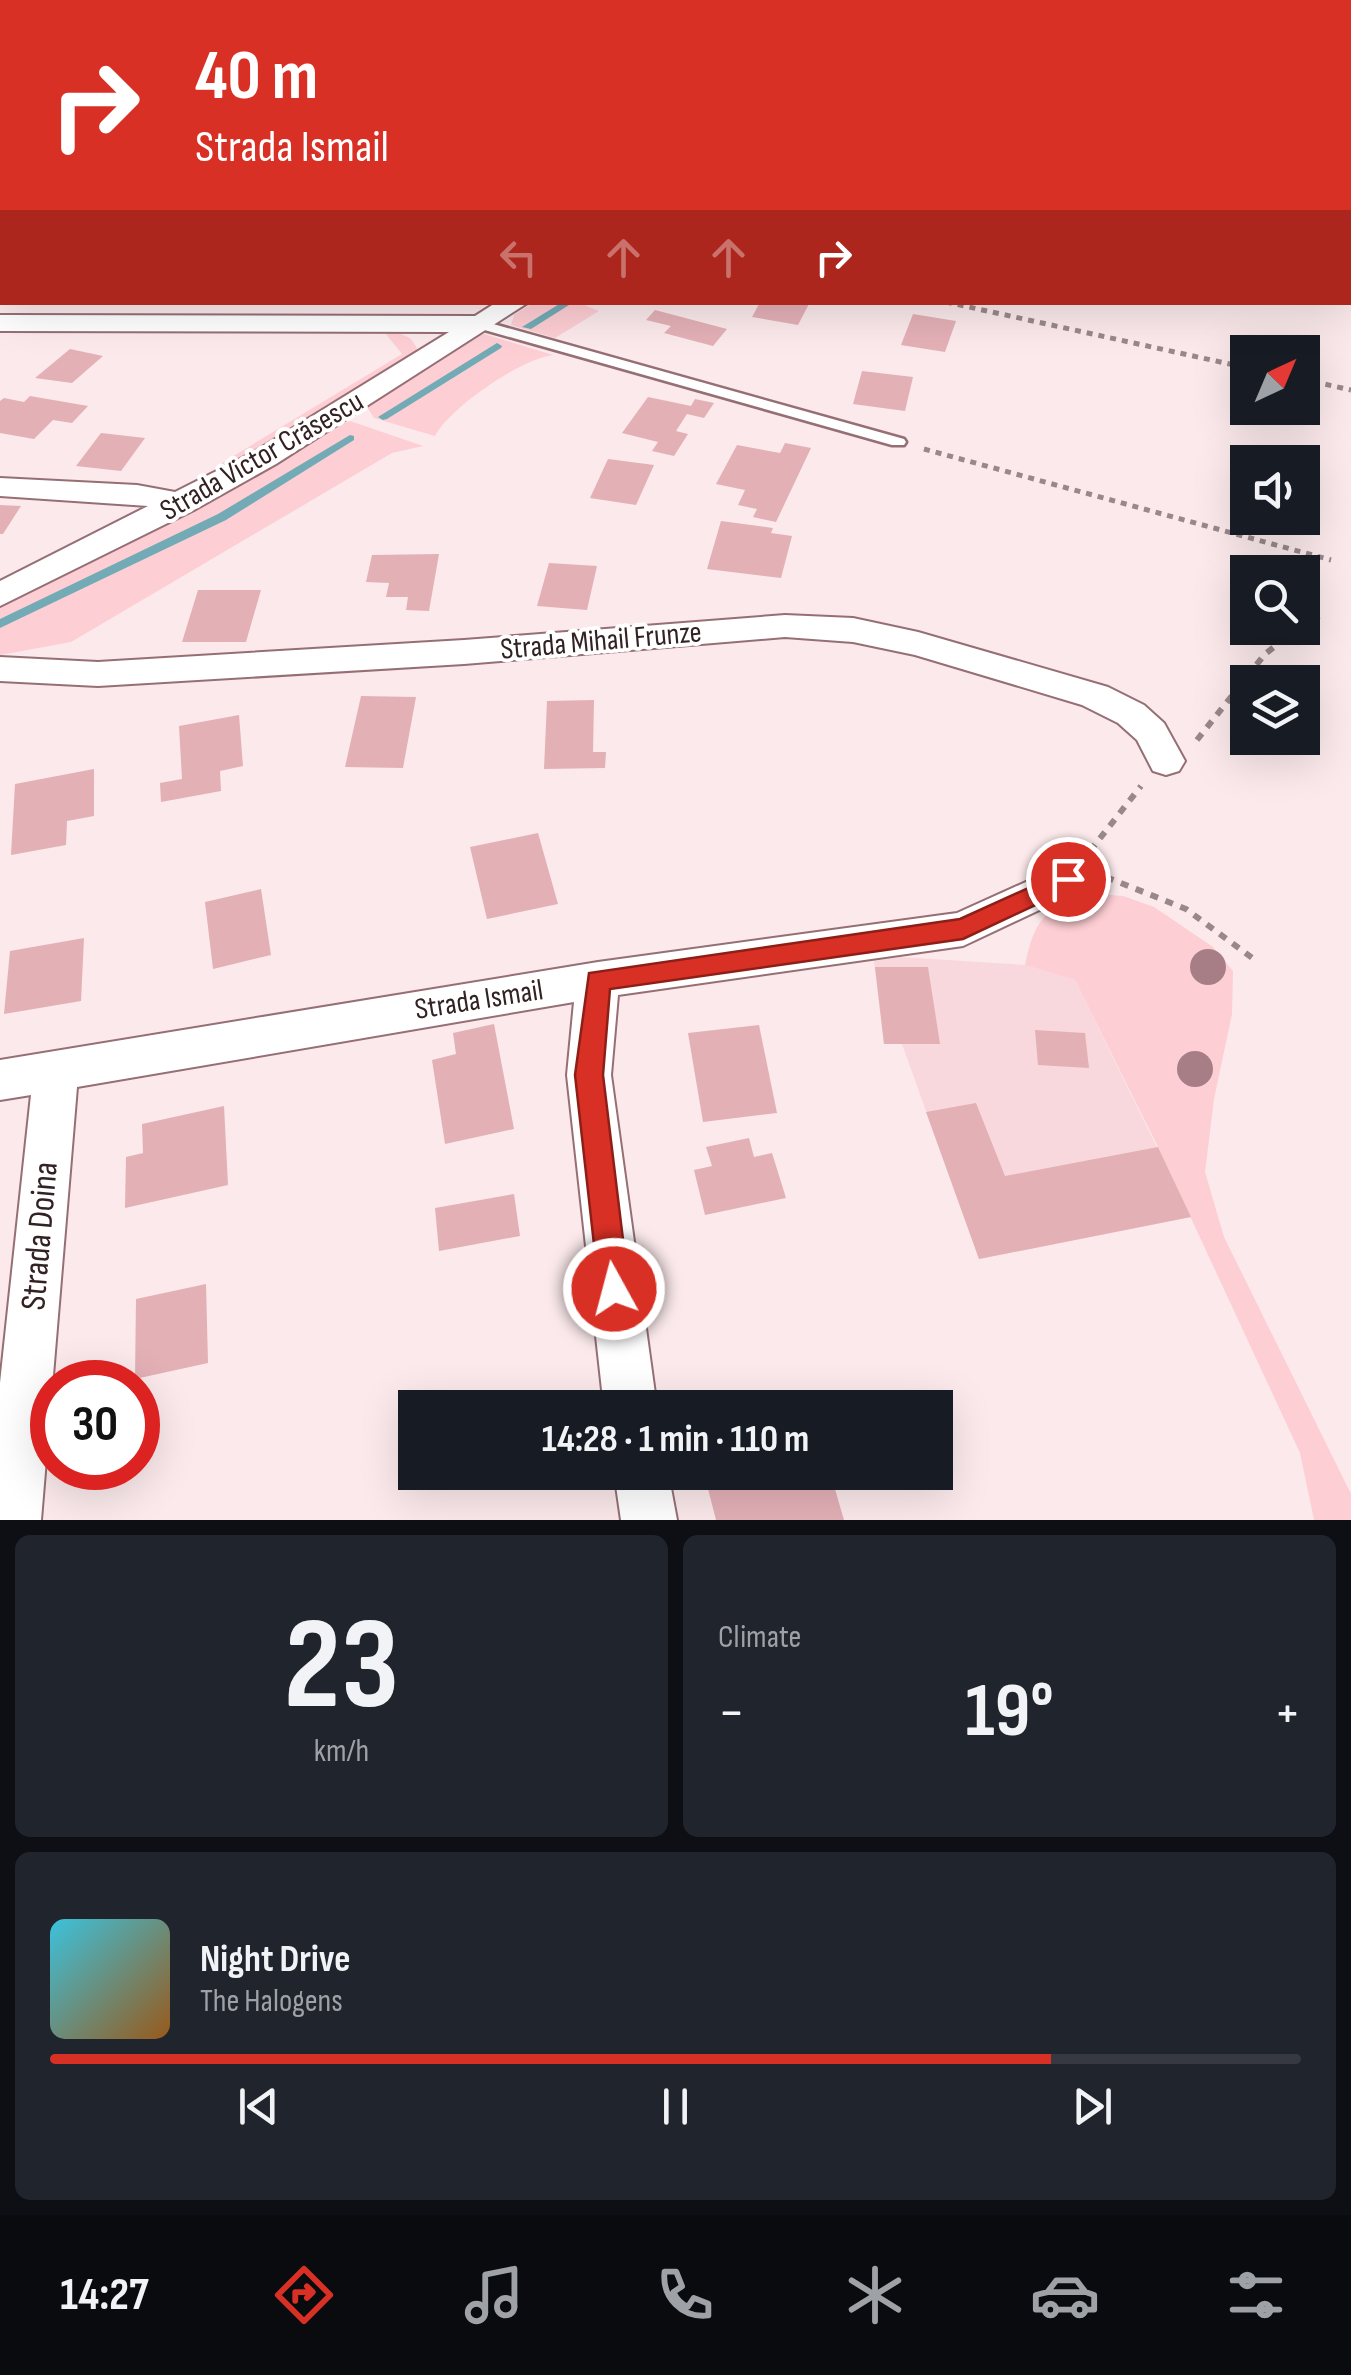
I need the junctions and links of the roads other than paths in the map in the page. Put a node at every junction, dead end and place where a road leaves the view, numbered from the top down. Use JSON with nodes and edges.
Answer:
{"nodes":[{"id":1,"x":511,"y":305,"type":"edge"},
{"id":2,"x":0,"y":323,"type":"edge"},
{"id":3,"x":479,"y":324,"type":"junction"},
{"id":4,"x":898,"y":442,"type":"road end"},
{"id":5,"x":0,"y":486,"type":"edge"},
{"id":6,"x":182,"y":504,"type":"junction"},
{"id":7,"x":0,"y":595,"type":"edge"},
{"id":8,"x":0,"y":669,"type":"edge"},
{"id":9,"x":1166,"y":761,"type":"dead end"},
{"id":10,"x":1068,"y":879,"type":"road end"},
{"id":11,"x":598,"y":980,"type":"junction"},
{"id":12,"x":56,"y":1070,"type":"junction"},
{"id":13,"x":0,"y":1080,"type":"edge"},
{"id":14,"x":629,"y":1390,"type":"edge"},
{"id":15,"x":644,"y":1490,"type":"edge"},
{"id":16,"x":13,"y":1520,"type":"edge"},
{"id":17,"x":649,"y":1520,"type":"edge"}],
"edges":[{"from":1,"to":3,"type":"street","name":"Strada Victor Crăsescu"},
{"from":2,"to":3,"type":"street"},
{"from":3,"to":4,"type":"lane"},
{"from":3,"to":6,"type":"street","name":"Strada Victor Crăsescu"},
{"from":5,"to":6,"type":"street"},
{"from":6,"to":7,"type":"street","name":"Strada Victor Crăsescu"},
{"from":8,"to":9,"type":"street","name":"Strada Mihail Frunze"},
{"from":10,"to":11,"type":"street","name":"Strada Ismail"},
{"from":11,"to":12,"type":"street","name":"Strada Ismail"},
{"from":11,"to":14,"type":"street"},
{"from":12,"to":13,"type":"street","name":"Strada Ismail"},
{"from":12,"to":16,"type":"street","name":"Strada Doina"},
{"from":15,"to":17,"type":"street"}]}
